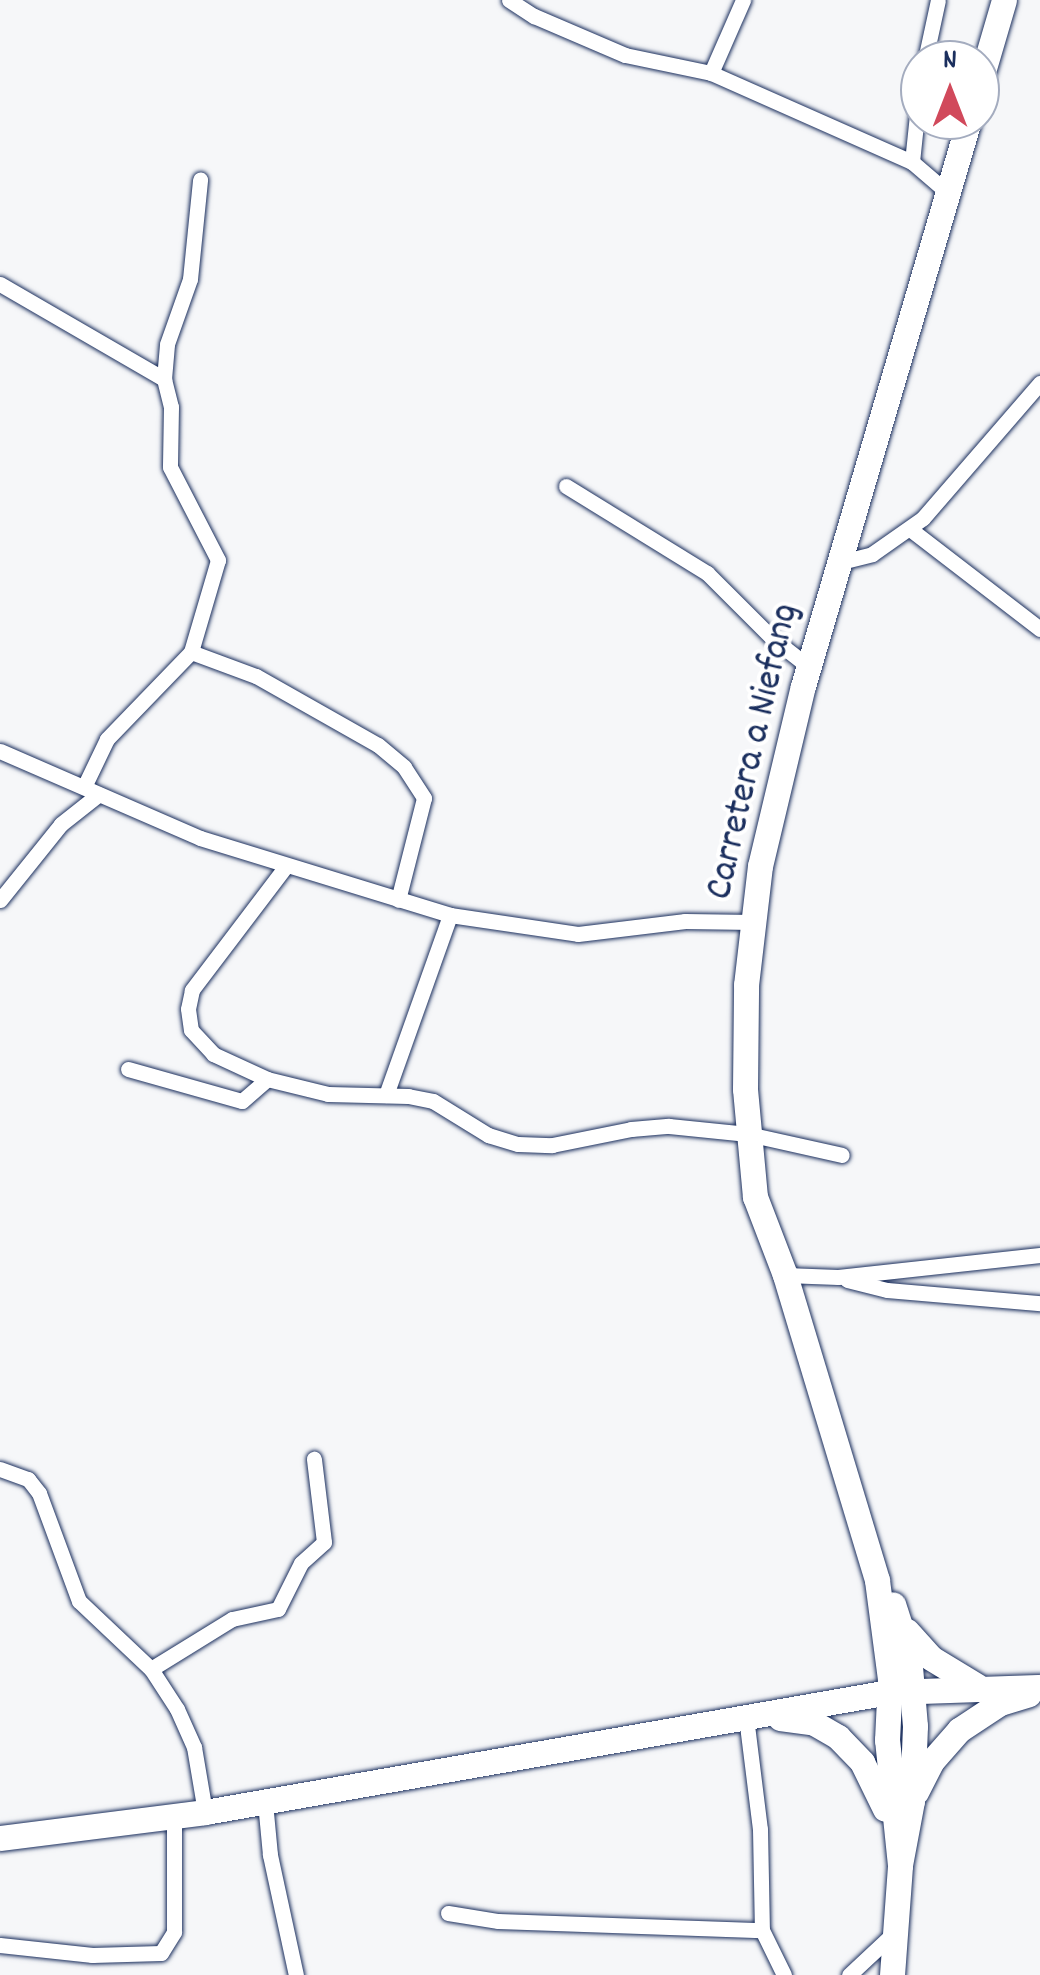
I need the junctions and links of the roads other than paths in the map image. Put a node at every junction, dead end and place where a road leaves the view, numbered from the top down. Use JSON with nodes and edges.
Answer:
{"nodes":[{"id":1,"x":509,"y":0,"type":"edge"},
{"id":2,"x":743,"y":0,"type":"edge"},
{"id":3,"x":938,"y":0,"type":"edge"},
{"id":4,"x":1004,"y":0,"type":"edge"},
{"id":5,"x":929,"y":40,"type":"edge"},
{"id":6,"x":992,"y":40,"type":"edge"},
{"id":7,"x":711,"y":73,"type":"junction"},
{"id":8,"x":914,"y":140,"type":"edge"},
{"id":9,"x":963,"y":140,"type":"edge"},
{"id":10,"x":912,"y":162,"type":"junction"},
{"id":11,"x":200,"y":180,"type":"dead end"},
{"id":12,"x":948,"y":193,"type":"junction"},
{"id":13,"x":0,"y":284,"type":"edge"},
{"id":14,"x":164,"y":379,"type":"junction"},
{"id":15,"x":1040,"y":383,"type":"edge"},
{"id":16,"x":566,"y":486,"type":"dead end"},
{"id":17,"x":910,"y":529,"type":"junction"},
{"id":18,"x":842,"y":562,"type":"junction"},
{"id":19,"x":1040,"y":630,"type":"edge"},
{"id":20,"x":191,"y":652,"type":"junction"},
{"id":21,"x":809,"y":666,"type":"junction"},
{"id":22,"x":0,"y":751,"type":"edge"},
{"id":23,"x":91,"y":791,"type":"junction"},
{"id":24,"x":286,"y":866,"type":"junction"},
{"id":25,"x":0,"y":900,"type":"edge"},
{"id":26,"x":398,"y":900,"type":"junction"},
{"id":27,"x":450,"y":914,"type":"junction"},
{"id":28,"x":752,"y":922,"type":"junction"},
{"id":29,"x":128,"y":1069,"type":"dead end"},
{"id":30,"x":267,"y":1080,"type":"junction"},
{"id":31,"x":386,"y":1095,"type":"junction"},
{"id":32,"x":748,"y":1134,"type":"junction"},
{"id":33,"x":842,"y":1155,"type":"dead end"},
{"id":34,"x":1040,"y":1255,"type":"edge"},
{"id":35,"x":785,"y":1275,"type":"junction"},
{"id":36,"x":838,"y":1278,"type":"junction"},
{"id":37,"x":1040,"y":1304,"type":"edge"},
{"id":38,"x":314,"y":1459,"type":"dead end"},
{"id":39,"x":0,"y":1469,"type":"edge"},
{"id":40,"x":876,"y":1580,"type":"junction"},
{"id":41,"x":894,"y":1604,"type":"junction"},
{"id":42,"x":887,"y":1653,"type":"junction"},
{"id":43,"x":151,"y":1669,"type":"junction"},
{"id":44,"x":979,"y":1688,"type":"junction"},
{"id":45,"x":1040,"y":1689,"type":"edge"},
{"id":46,"x":901,"y":1691,"type":"junction"},
{"id":47,"x":851,"y":1699,"type":"junction"},
{"id":48,"x":753,"y":1716,"type":"junction"},
{"id":49,"x":912,"y":1801,"type":"junction"},
{"id":50,"x":265,"y":1802,"type":"junction"},
{"id":51,"x":206,"y":1812,"type":"junction"},
{"id":52,"x":174,"y":1816,"type":"junction"},
{"id":53,"x":0,"y":1838,"type":"edge"},
{"id":54,"x":896,"y":1838,"type":"junction"},
{"id":55,"x":900,"y":1865,"type":"junction"},
{"id":56,"x":448,"y":1913,"type":"dead end"},
{"id":57,"x":762,"y":1930,"type":"junction"},
{"id":58,"x":895,"y":1932,"type":"junction"},
{"id":59,"x":0,"y":1944,"type":"edge"},
{"id":60,"x":296,"y":1975,"type":"edge"},
{"id":61,"x":784,"y":1975,"type":"edge"},
{"id":62,"x":849,"y":1975,"type":"edge"},
{"id":63,"x":892,"y":1975,"type":"edge"}],
"edges":[{"from":1,"to":7,"type":"street"},
{"from":2,"to":7,"type":"street"},
{"from":3,"to":5,"type":"street"},
{"from":4,"to":6,"type":"main road"},
{"from":7,"to":10,"type":"street"},
{"from":8,"to":10,"type":"street"},
{"from":9,"to":12,"type":"main road","name":"Carretera a Niefang"},
{"from":10,"to":12,"type":"street"},
{"from":11,"to":14,"type":"street"},
{"from":12,"to":18,"type":"main road","name":"Carretera a Niefang"},
{"from":13,"to":14,"type":"street"},
{"from":14,"to":20,"type":"street"},
{"from":15,"to":17,"type":"street"},
{"from":16,"to":21,"type":"street"},
{"from":17,"to":18,"type":"street"},
{"from":17,"to":19,"type":"street"},
{"from":18,"to":21,"type":"main road","name":"Carretera a Niefang"},
{"from":20,"to":23,"type":"street"},
{"from":20,"to":26,"type":"street"},
{"from":21,"to":28,"type":"main road","name":"Carretera a Niefang"},
{"from":22,"to":23,"type":"street"},
{"from":23,"to":24,"type":"street"},
{"from":23,"to":25,"type":"street"},
{"from":24,"to":26,"type":"street"},
{"from":24,"to":30,"type":"street"},
{"from":26,"to":27,"type":"street"},
{"from":27,"to":28,"type":"street"},
{"from":27,"to":31,"type":"street"},
{"from":28,"to":32,"type":"main road","name":"Carretera a Niefang"},
{"from":29,"to":30,"type":"street"},
{"from":30,"to":31,"type":"street"},
{"from":31,"to":32,"type":"street"},
{"from":32,"to":33,"type":"street"},
{"from":32,"to":35,"type":"main road","name":"Carretera a Niefang"},
{"from":34,"to":36,"type":"street"},
{"from":35,"to":36,"type":"street"},
{"from":35,"to":40,"type":"main road","name":"Carretera a Niefang"},
{"from":36,"to":37,"type":"street"},
{"from":38,"to":43,"type":"street"},
{"from":39,"to":43,"type":"street"},
{"from":40,"to":41,"type":"main road"},
{"from":40,"to":42,"type":"main road"},
{"from":41,"to":44,"type":"main road"},
{"from":41,"to":46,"type":"main road"},
{"from":42,"to":46,"type":"main road"},
{"from":42,"to":47,"type":"main road"},
{"from":43,"to":51,"type":"street"},
{"from":44,"to":45,"type":"main road"},
{"from":44,"to":46,"type":"main road"},
{"from":45,"to":49,"type":"main road"},
{"from":46,"to":47,"type":"main road"},
{"from":46,"to":49,"type":"main road"},
{"from":46,"to":54,"type":"main road"},
{"from":47,"to":48,"type":"main road"},
{"from":48,"to":50,"type":"main road"},
{"from":48,"to":54,"type":"main road"},
{"from":48,"to":57,"type":"street"},
{"from":49,"to":55,"type":"main road"},
{"from":50,"to":51,"type":"main road"},
{"from":50,"to":60,"type":"street"},
{"from":51,"to":52,"type":"main road"},
{"from":52,"to":53,"type":"main road"},
{"from":52,"to":59,"type":"street"},
{"from":54,"to":55,"type":"main road"},
{"from":55,"to":58,"type":"main road"},
{"from":56,"to":57,"type":"street"},
{"from":57,"to":61,"type":"street"},
{"from":58,"to":62,"type":"street"},
{"from":58,"to":63,"type":"main road"}]}
